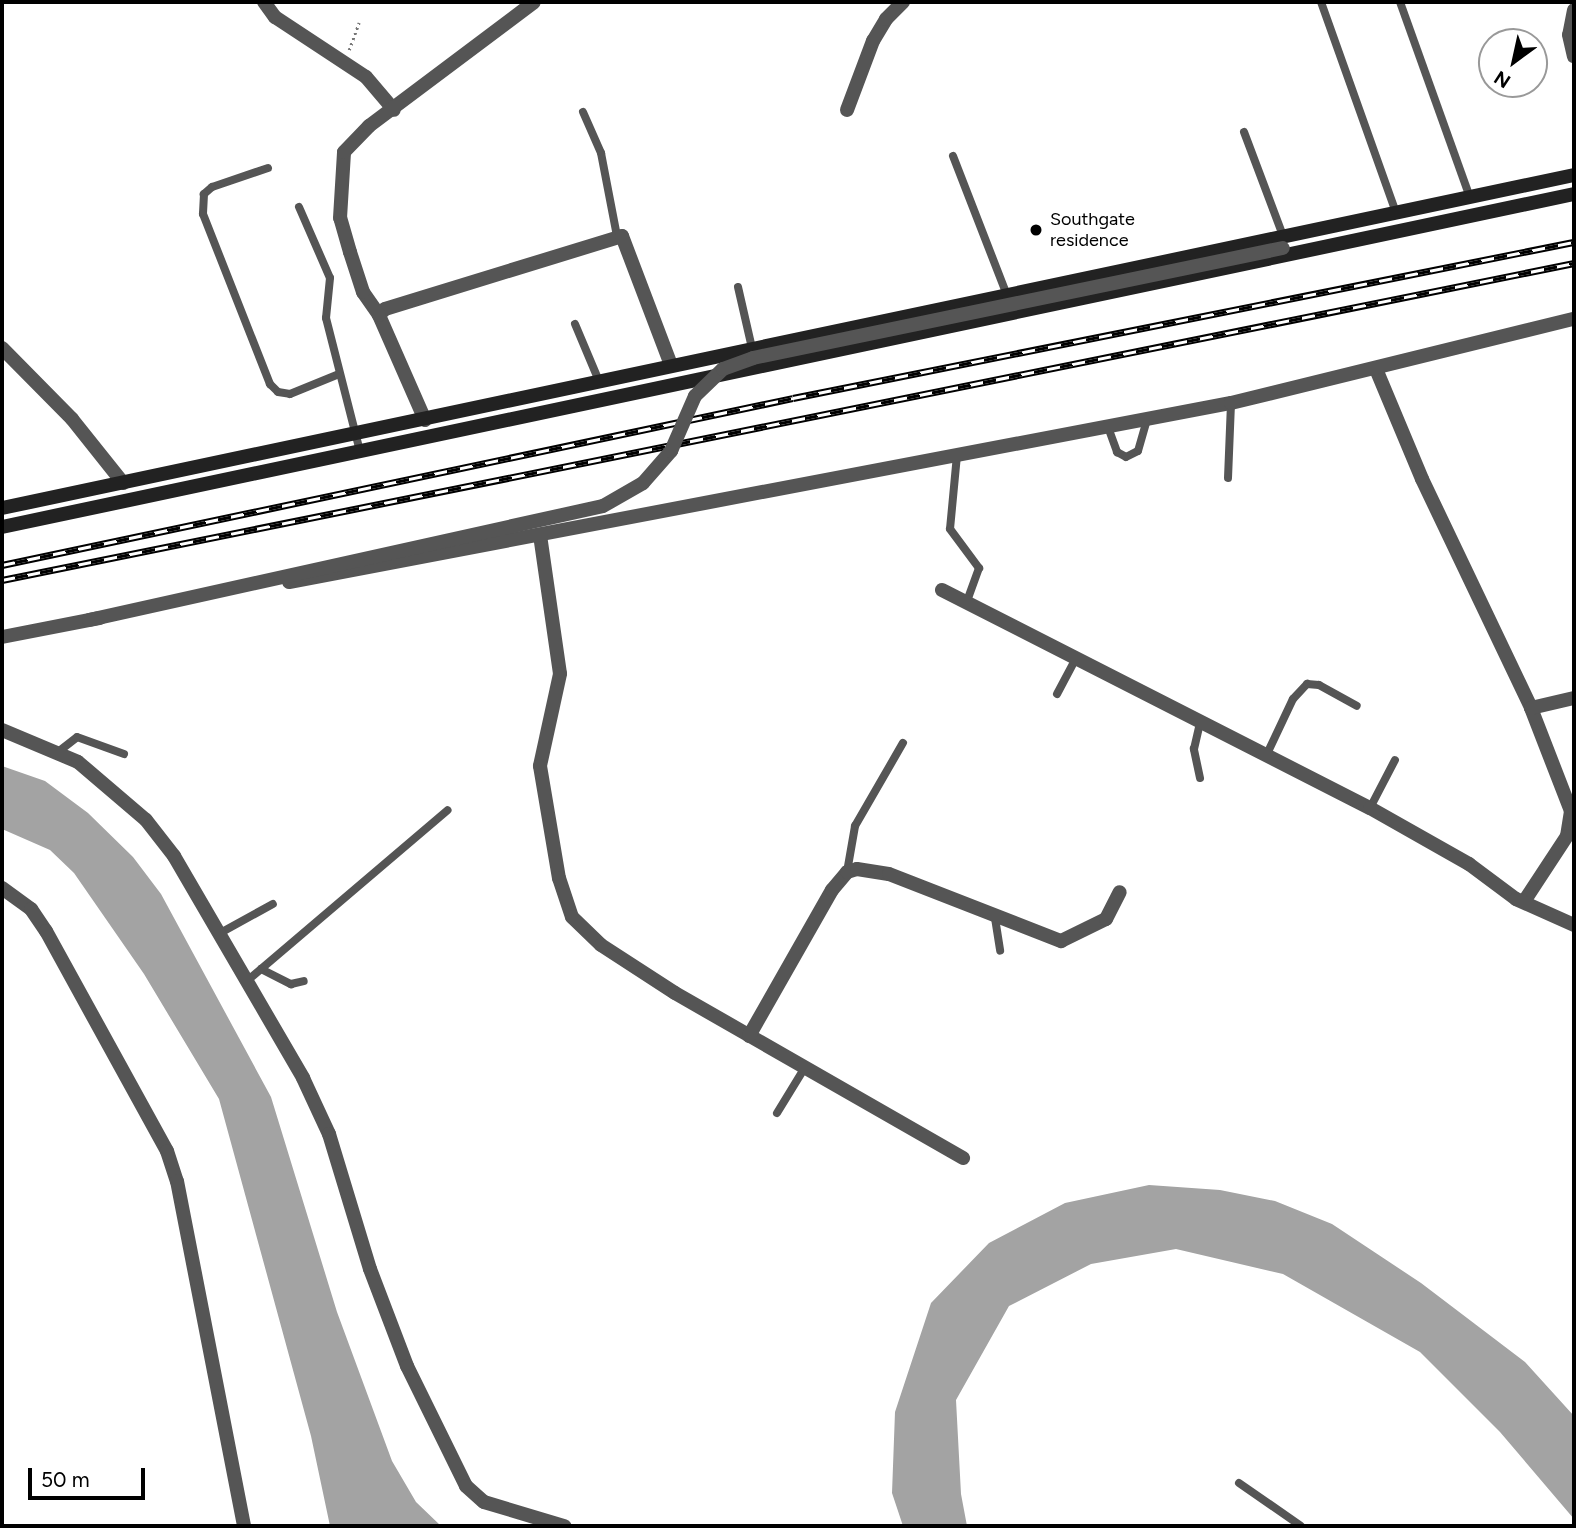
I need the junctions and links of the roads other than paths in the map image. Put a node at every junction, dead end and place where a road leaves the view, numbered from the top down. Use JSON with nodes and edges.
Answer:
{"nodes":[{"id":1,"x":264,"y":2,"type":"edge"},
{"id":2,"x":534,"y":2,"type":"edge"},
{"id":3,"x":903,"y":2,"type":"edge"},
{"id":4,"x":1321,"y":2,"type":"edge"},
{"id":5,"x":1400,"y":2,"type":"edge"},
{"id":6,"x":1574,"y":10,"type":"edge"},
{"id":7,"x":1574,"y":56,"type":"edge"},
{"id":8,"x":394,"y":110,"type":"junction"},
{"id":9,"x":847,"y":110,"type":"dead end"},
{"id":10,"x":583,"y":112,"type":"dead end"},
{"id":11,"x":1244,"y":132,"type":"dead end"},
{"id":12,"x":953,"y":156,"type":"dead end"},
{"id":13,"x":268,"y":168,"type":"dead end"},
{"id":14,"x":1574,"y":175,"type":"edge"},
{"id":15,"x":1574,"y":194,"type":"edge"},
{"id":16,"x":1470,"y":197,"type":"junction"},
{"id":17,"x":299,"y":207,"type":"dead end"},
{"id":18,"x":1396,"y":213,"type":"junction"},
{"id":19,"x":617,"y":236,"type":"junction"},
{"id":20,"x":1283,"y":242,"type":"junction"},
{"id":21,"x":1310,"y":250,"type":"junction"},
{"id":22,"x":738,"y":286,"type":"dead end"},
{"id":23,"x":1007,"y":295,"type":"junction"},
{"id":24,"x":379,"y":315,"type":"junction"},
{"id":25,"x":1574,"y":319,"type":"edge"},
{"id":26,"x":575,"y":324,"type":"dead end"},
{"id":27,"x":2,"y":348,"type":"edge"},
{"id":28,"x":752,"y":348,"type":"junction"},
{"id":29,"x":671,"y":365,"type":"junction"},
{"id":30,"x":1376,"y":369,"type":"junction"},
{"id":31,"x":339,"y":374,"type":"junction"},
{"id":32,"x":599,"y":381,"type":"junction"},
{"id":33,"x":1231,"y":403,"type":"junction"},
{"id":34,"x":425,"y":420,"type":"junction"},
{"id":35,"x":1147,"y":420,"type":"junction"},
{"id":36,"x":1108,"y":428,"type":"junction"},
{"id":37,"x":357,"y":434,"type":"junction"},
{"id":38,"x":360,"y":451,"type":"junction"},
{"id":39,"x":957,"y":455,"type":"junction"},
{"id":40,"x":1228,"y":478,"type":"dead end"},
{"id":41,"x":122,"y":483,"type":"junction"},
{"id":42,"x":2,"y":508,"type":"edge"},
{"id":43,"x":2,"y":527,"type":"edge"},
{"id":44,"x":540,"y":535,"type":"junction"},
{"id":45,"x":942,"y":590,"type":"dead end"},
{"id":46,"x":966,"y":603,"type":"junction"},
{"id":47,"x":89,"y":620,"type":"junction"},
{"id":48,"x":2,"y":637,"type":"edge"},
{"id":49,"x":1076,"y":659,"type":"junction"},
{"id":50,"x":1057,"y":694,"type":"dead end"},
{"id":51,"x":1574,"y":698,"type":"edge"},
{"id":52,"x":1357,"y":706,"type":"dead end"},
{"id":53,"x":1531,"y":708,"type":"junction"},
{"id":54,"x":1200,"y":723,"type":"junction"},
{"id":55,"x":2,"y":730,"type":"edge"},
{"id":56,"x":903,"y":743,"type":"dead end"},
{"id":57,"x":58,"y":752,"type":"junction"},
{"id":58,"x":124,"y":754,"type":"dead end"},
{"id":59,"x":1266,"y":756,"type":"junction"},
{"id":60,"x":1395,"y":760,"type":"dead end"},
{"id":61,"x":1200,"y":778,"type":"dead end"},
{"id":62,"x":1370,"y":808,"type":"junction"},
{"id":63,"x":448,"y":810,"type":"dead end"},
{"id":64,"x":847,"y":872,"type":"junction"},
{"id":65,"x":2,"y":888,"type":"edge"},
{"id":66,"x":1120,"y":892,"type":"dead end"},
{"id":67,"x":1525,"y":900,"type":"junction"},
{"id":68,"x":273,"y":904,"type":"dead end"},
{"id":69,"x":995,"y":918,"type":"junction"},
{"id":70,"x":1574,"y":925,"type":"edge"},
{"id":71,"x":222,"y":932,"type":"junction"},
{"id":72,"x":1000,"y":951,"type":"dead end"},
{"id":73,"x":261,"y":969,"type":"junction"},
{"id":74,"x":248,"y":980,"type":"junction"},
{"id":75,"x":304,"y":981,"type":"dead end"},
{"id":76,"x":749,"y":1037,"type":"junction"},
{"id":77,"x":804,"y":1069,"type":"junction"},
{"id":78,"x":777,"y":1113,"type":"dead end"},
{"id":79,"x":963,"y":1158,"type":"dead end"},
{"id":80,"x":1239,"y":1483,"type":"dead end"},
{"id":81,"x":244,"y":1526,"type":"edge"},
{"id":82,"x":564,"y":1526,"type":"edge"},
{"id":83,"x":1301,"y":1526,"type":"edge"}],
"edges":[{"from":1,"to":8,"type":"street"},
{"from":2,"to":8,"type":"street"},
{"from":3,"to":9,"type":"street"},
{"from":4,"to":18,"type":"lane"},
{"from":5,"to":16,"type":"lane"},
{"from":6,"to":7,"type":"street"},
{"from":8,"to":24,"type":"street"},
{"from":10,"to":19,"type":"lane"},
{"from":11,"to":20,"type":"lane"},
{"from":12,"to":23,"type":"lane"},
{"from":13,"to":31,"type":"lane"},
{"from":14,"to":16,"type":"main road"},
{"from":15,"to":21,"type":"main road"},
{"from":16,"to":18,"type":"main road"},
{"from":17,"to":31,"type":"lane"},
{"from":18,"to":20,"type":"main road"},
{"from":19,"to":24,"type":"street"},
{"from":19,"to":29,"type":"street"},
{"from":20,"to":21,"type":"main road"},
{"from":20,"to":23,"type":"main road"},
{"from":20,"to":47,"type":"street","bridge":true},
{"from":21,"to":38,"type":"main road"},
{"from":22,"to":28,"type":"lane"},
{"from":23,"to":28,"type":"main road"},
{"from":24,"to":34,"type":"street"},
{"from":25,"to":30,"type":"street"},
{"from":26,"to":32,"type":"lane"},
{"from":27,"to":41,"type":"street"},
{"from":28,"to":29,"type":"main road"},
{"from":29,"to":32,"type":"main road"},
{"from":30,"to":33,"type":"street"},
{"from":30,"to":53,"type":"street"},
{"from":31,"to":37,"type":"lane"},
{"from":32,"to":34,"type":"main road"},
{"from":33,"to":35,"type":"street"},
{"from":33,"to":40,"type":"lane"},
{"from":34,"to":37,"type":"main road"},
{"from":35,"to":36,"type":"street"},
{"from":35,"to":36,"type":"lane"},
{"from":36,"to":39,"type":"street"},
{"from":37,"to":38,"type":"lane"},
{"from":37,"to":41,"type":"main road"},
{"from":38,"to":43,"type":"main road"},
{"from":39,"to":44,"type":"street"},
{"from":39,"to":46,"type":"lane"},
{"from":41,"to":42,"type":"main road"},
{"from":44,"to":47,"type":"street"},
{"from":44,"to":76,"type":"street"},
{"from":45,"to":46,"type":"street"},
{"from":46,"to":49,"type":"street"},
{"from":47,"to":48,"type":"street"},
{"from":49,"to":50,"type":"lane"},
{"from":49,"to":54,"type":"street"},
{"from":51,"to":53,"type":"street"},
{"from":52,"to":59,"type":"lane"},
{"from":53,"to":67,"type":"street"},
{"from":54,"to":59,"type":"street"},
{"from":54,"to":61,"type":"lane"},
{"from":55,"to":57,"type":"street"},
{"from":56,"to":64,"type":"lane"},
{"from":57,"to":58,"type":"lane"},
{"from":57,"to":71,"type":"street"},
{"from":59,"to":62,"type":"street"},
{"from":60,"to":62,"type":"lane"},
{"from":62,"to":67,"type":"street"},
{"from":63,"to":73,"type":"lane"},
{"from":64,"to":69,"type":"street"},
{"from":64,"to":76,"type":"street"},
{"from":65,"to":81,"type":"street"},
{"from":66,"to":69,"type":"street"},
{"from":67,"to":70,"type":"street"},
{"from":68,"to":71,"type":"lane"},
{"from":69,"to":72,"type":"lane"},
{"from":71,"to":74,"type":"street"},
{"from":73,"to":74,"type":"lane"},
{"from":73,"to":75,"type":"lane"},
{"from":74,"to":82,"type":"street"},
{"from":76,"to":77,"type":"street"},
{"from":77,"to":78,"type":"lane"},
{"from":77,"to":79,"type":"street"},
{"from":80,"to":83,"type":"lane"}]}
